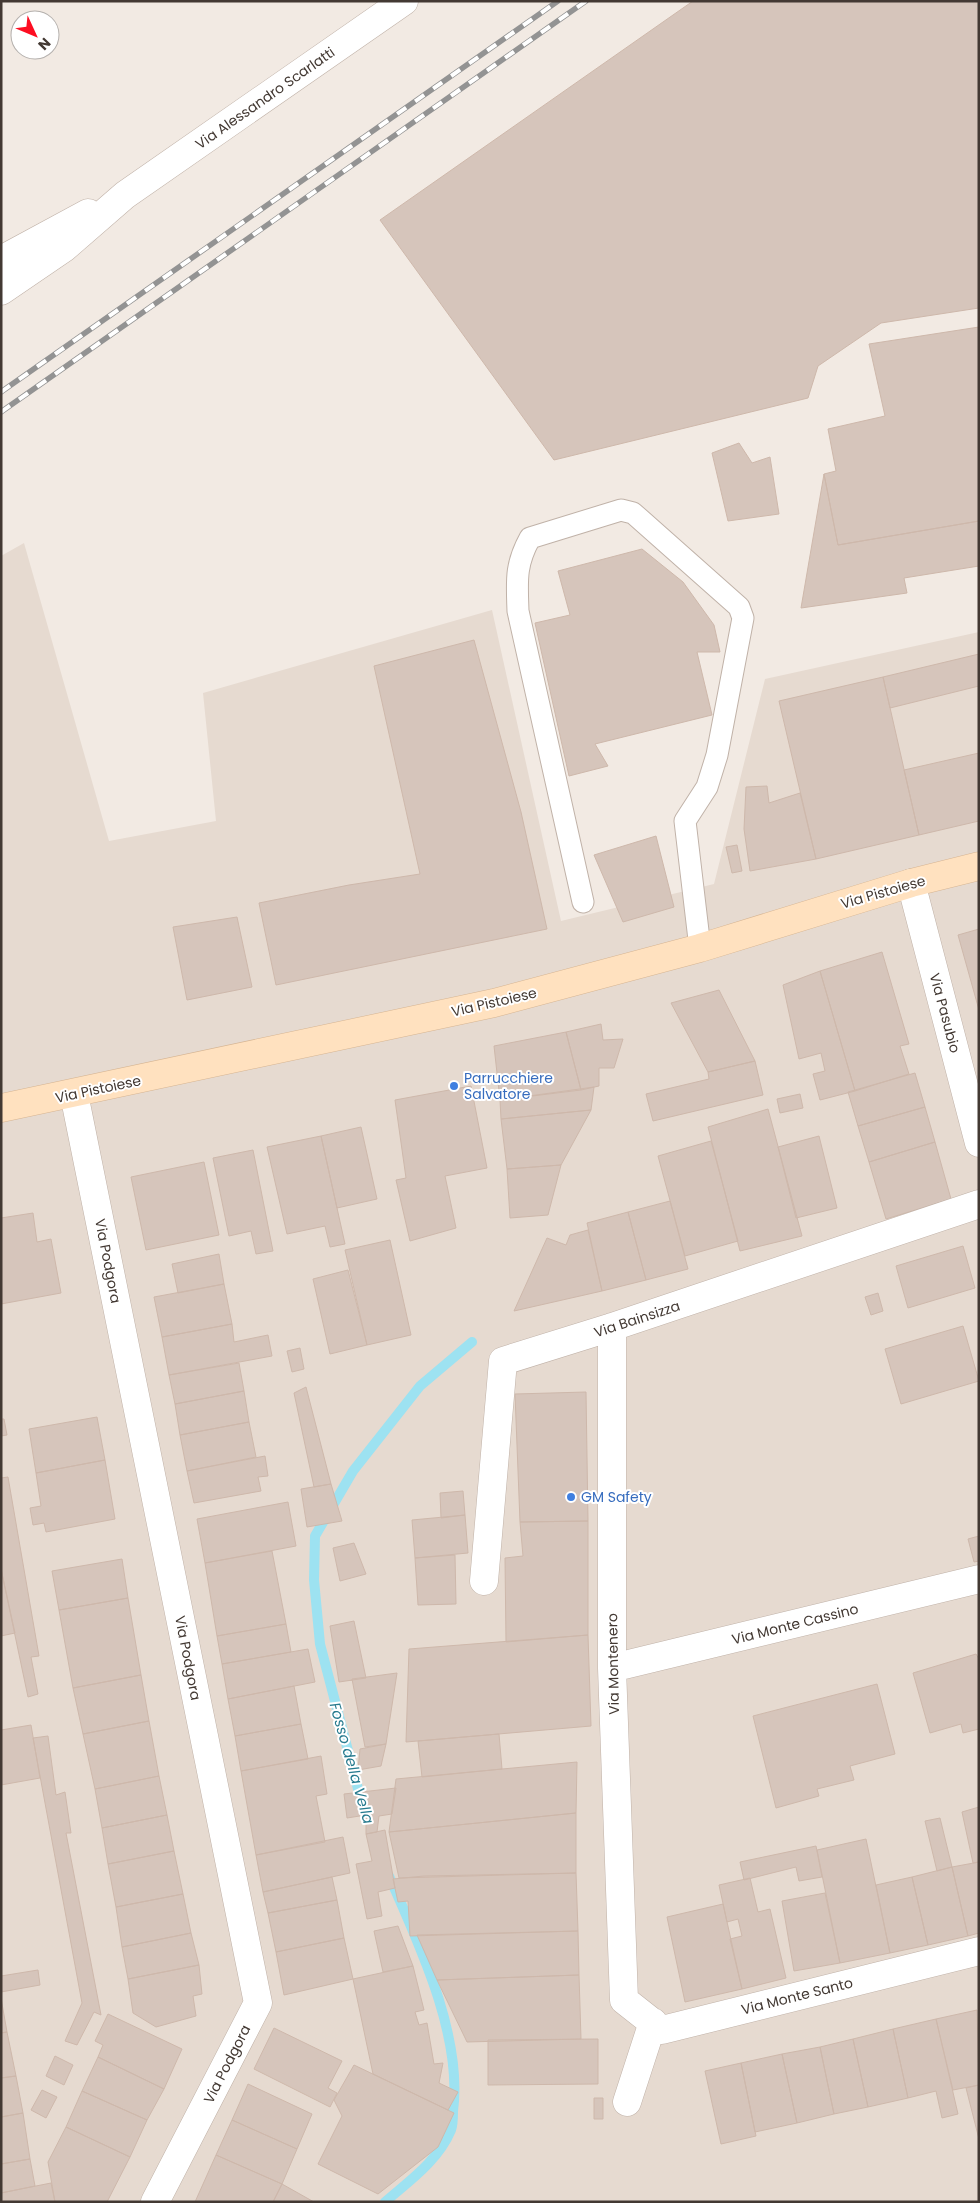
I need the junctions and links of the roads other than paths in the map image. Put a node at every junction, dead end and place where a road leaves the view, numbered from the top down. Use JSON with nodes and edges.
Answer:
{"nodes":[{"id":1,"x":404,"y":1,"type":"edge"},
{"id":2,"x":125,"y":195,"type":"junction"},
{"id":3,"x":1,"y":260,"type":"edge"},
{"id":4,"x":1,"y":291,"type":"edge"},
{"id":5,"x":979,"y":866,"type":"edge"},
{"id":6,"x":910,"y":883,"type":"junction"},
{"id":7,"x":583,"y":902,"type":"dead end"},
{"id":8,"x":700,"y":948,"type":"junction"},
{"id":9,"x":74,"y":1094,"type":"junction"},
{"id":10,"x":1,"y":1108,"type":"edge"},
{"id":11,"x":979,"y":1143,"type":"edge"},
{"id":12,"x":979,"y":1204,"type":"edge"},
{"id":13,"x":612,"y":1327,"type":"junction"},
{"id":14,"x":979,"y":1579,"type":"edge"},
{"id":15,"x":484,"y":1581,"type":"dead end"},
{"id":16,"x":612,"y":1668,"type":"junction"},
{"id":17,"x":979,"y":1951,"type":"edge"},
{"id":18,"x":624,"y":2000,"type":"joint"},
{"id":19,"x":653,"y":2022,"type":"junction"},
{"id":20,"x":627,"y":2102,"type":"dead end"},
{"id":21,"x":155,"y":2202,"type":"edge"}],
"edges":[{"from":1,"to":2,"type":"street","name":"Via Alessandro Scarlatti"},
{"from":2,"to":3,"type":"street","name":"Via Alessandro Scarlatti"},
{"from":2,"to":4,"type":"street","name":"Via Alessandro Scarlatti"},
{"from":5,"to":6,"type":"main road","name":"Via Pistoiese"},
{"from":6,"to":8,"type":"main road","name":"Via Pistoiese"},
{"from":6,"to":11,"type":"street","name":"Via Pasubio"},
{"from":7,"to":8,"type":"lane"},
{"from":8,"to":9,"type":"main road","name":"Via Pistoiese"},
{"from":9,"to":10,"type":"main road","name":"Via Pistoiese"},
{"from":9,"to":21,"type":"street","name":"Via Podgora"},
{"from":12,"to":13,"type":"street","name":"Via Bainsizza"},
{"from":13,"to":15,"type":"street","name":"Via Bainsizza"},
{"from":13,"to":16,"type":"street","name":"Via Montenero"},
{"from":14,"to":16,"type":"street","name":"Via Monte Cassino"},
{"from":16,"to":18,"type":"street","name":"Via Montenero"},
{"from":17,"to":19,"type":"street","name":"Via Monte Santo"},
{"from":18,"to":19,"type":"street","name":"Via Monte Santo"},
{"from":19,"to":20,"type":"street"}]}
